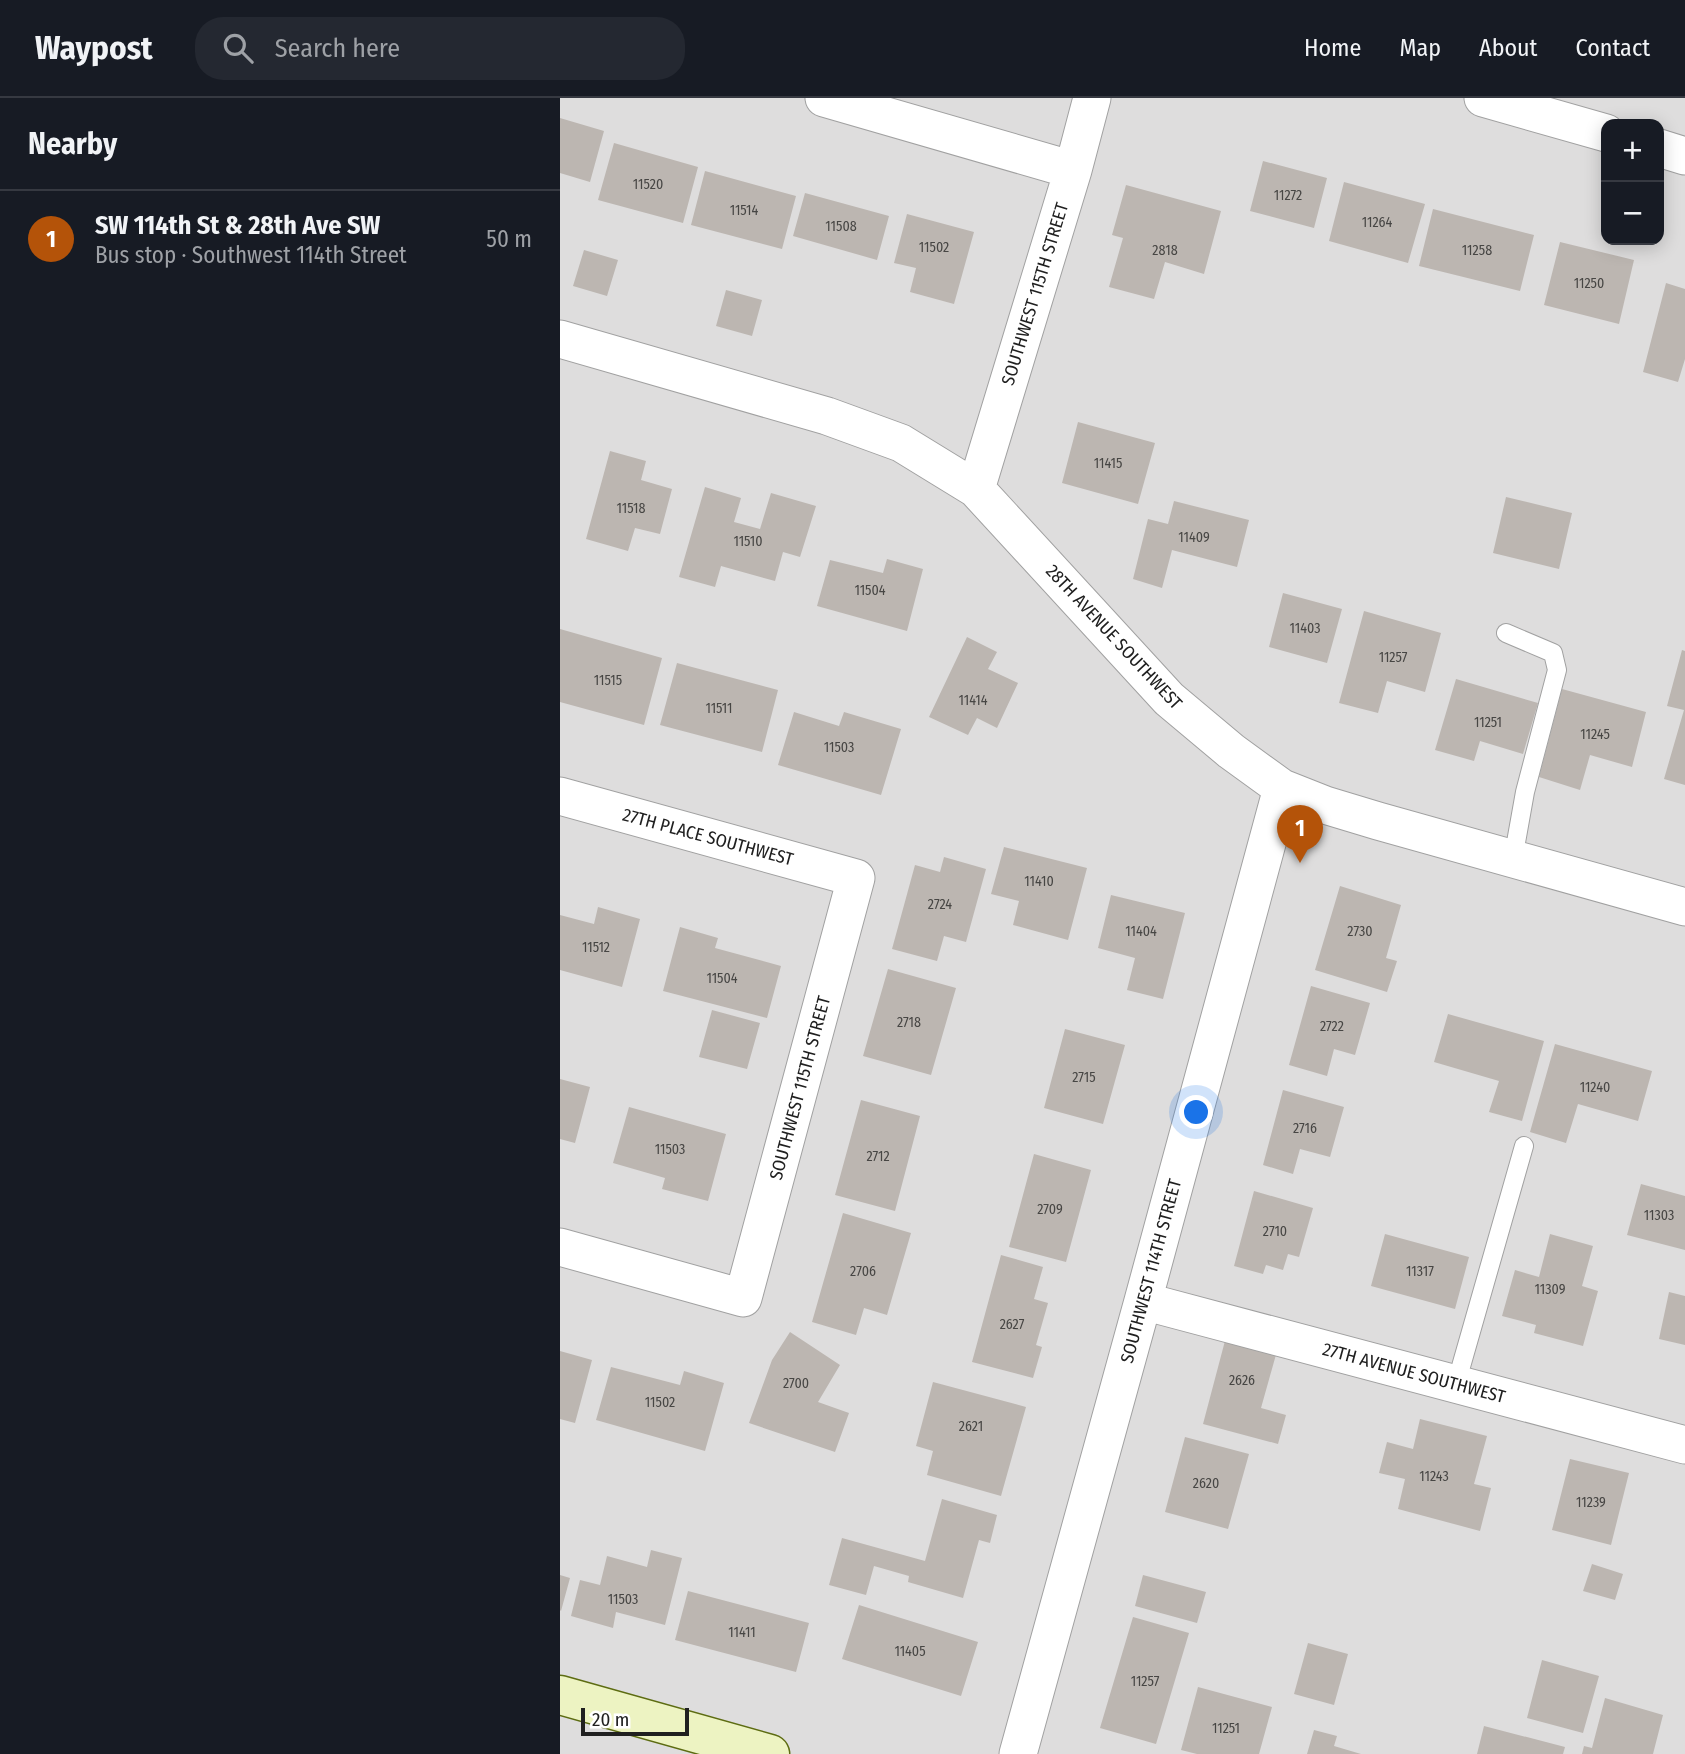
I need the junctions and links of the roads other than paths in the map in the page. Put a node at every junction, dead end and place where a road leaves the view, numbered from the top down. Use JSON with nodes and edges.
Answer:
{"nodes":[{"id":1,"x":824,"y":98,"type":"edge"},
{"id":2,"x":1092,"y":98,"type":"edge"},
{"id":3,"x":1483,"y":98,"type":"edge"},
{"id":4,"x":1601,"y":132,"type":"edge"},
{"id":5,"x":1664,"y":150,"type":"edge"},
{"id":6,"x":1685,"y":156,"type":"edge"},
{"id":7,"x":1073,"y":170,"type":"junction"},
{"id":8,"x":560,"y":339,"type":"edge"},
{"id":9,"x":976,"y":489,"type":"junction"},
{"id":10,"x":1506,"y":633,"type":"dead end"},
{"id":11,"x":1282,"y":788,"type":"junction"},
{"id":12,"x":560,"y":796,"type":"edge"},
{"id":13,"x":1513,"y":859,"type":"junction"},
{"id":14,"x":856,"y":878,"type":"joint"},
{"id":15,"x":1685,"y":907,"type":"edge"},
{"id":16,"x":1524,"y":1146,"type":"dead end"},
{"id":17,"x":560,"y":1247,"type":"edge"},
{"id":18,"x":1143,"y":1301,"type":"junction"},
{"id":19,"x":1456,"y":1384,"type":"junction"},
{"id":20,"x":1685,"y":1445,"type":"edge"},
{"id":21,"x":560,"y":1695,"type":"edge"},
{"id":22,"x":770,"y":1754,"type":"edge"},
{"id":23,"x":1018,"y":1754,"type":"edge"}],
"edges":[{"from":1,"to":7,"type":"street"},
{"from":2,"to":7,"type":"street","name":"SOUTHWEST 115TH STREET"},
{"from":3,"to":4,"type":"street"},
{"from":5,"to":6,"type":"street"},
{"from":7,"to":9,"type":"street","name":"SOUTHWEST 115TH STREET"},
{"from":8,"to":9,"type":"street","name":"28TH AVENUE SOUTHWEST"},
{"from":9,"to":11,"type":"street","name":"28TH AVENUE SOUTHWEST"},
{"from":10,"to":13,"type":"lane"},
{"from":11,"to":13,"type":"street","name":"28TH AVENUE SOUTHWEST"},
{"from":11,"to":18,"type":"street","name":"SOUTHWEST 114TH STREET"},
{"from":12,"to":14,"type":"street","name":"27TH PLACE SOUTHWEST"},
{"from":13,"to":15,"type":"street","name":"28TH AVENUE SOUTHWEST"},
{"from":14,"to":17,"type":"street","name":"SOUTHWEST 115TH STREET"},
{"from":16,"to":19,"type":"lane"},
{"from":18,"to":19,"type":"street","name":"27TH AVENUE SOUTHWEST"},
{"from":18,"to":23,"type":"street","name":"SOUTHWEST 114TH STREET"},
{"from":19,"to":20,"type":"street","name":"27TH AVENUE SOUTHWEST"},
{"from":21,"to":22,"type":"street"}]}
